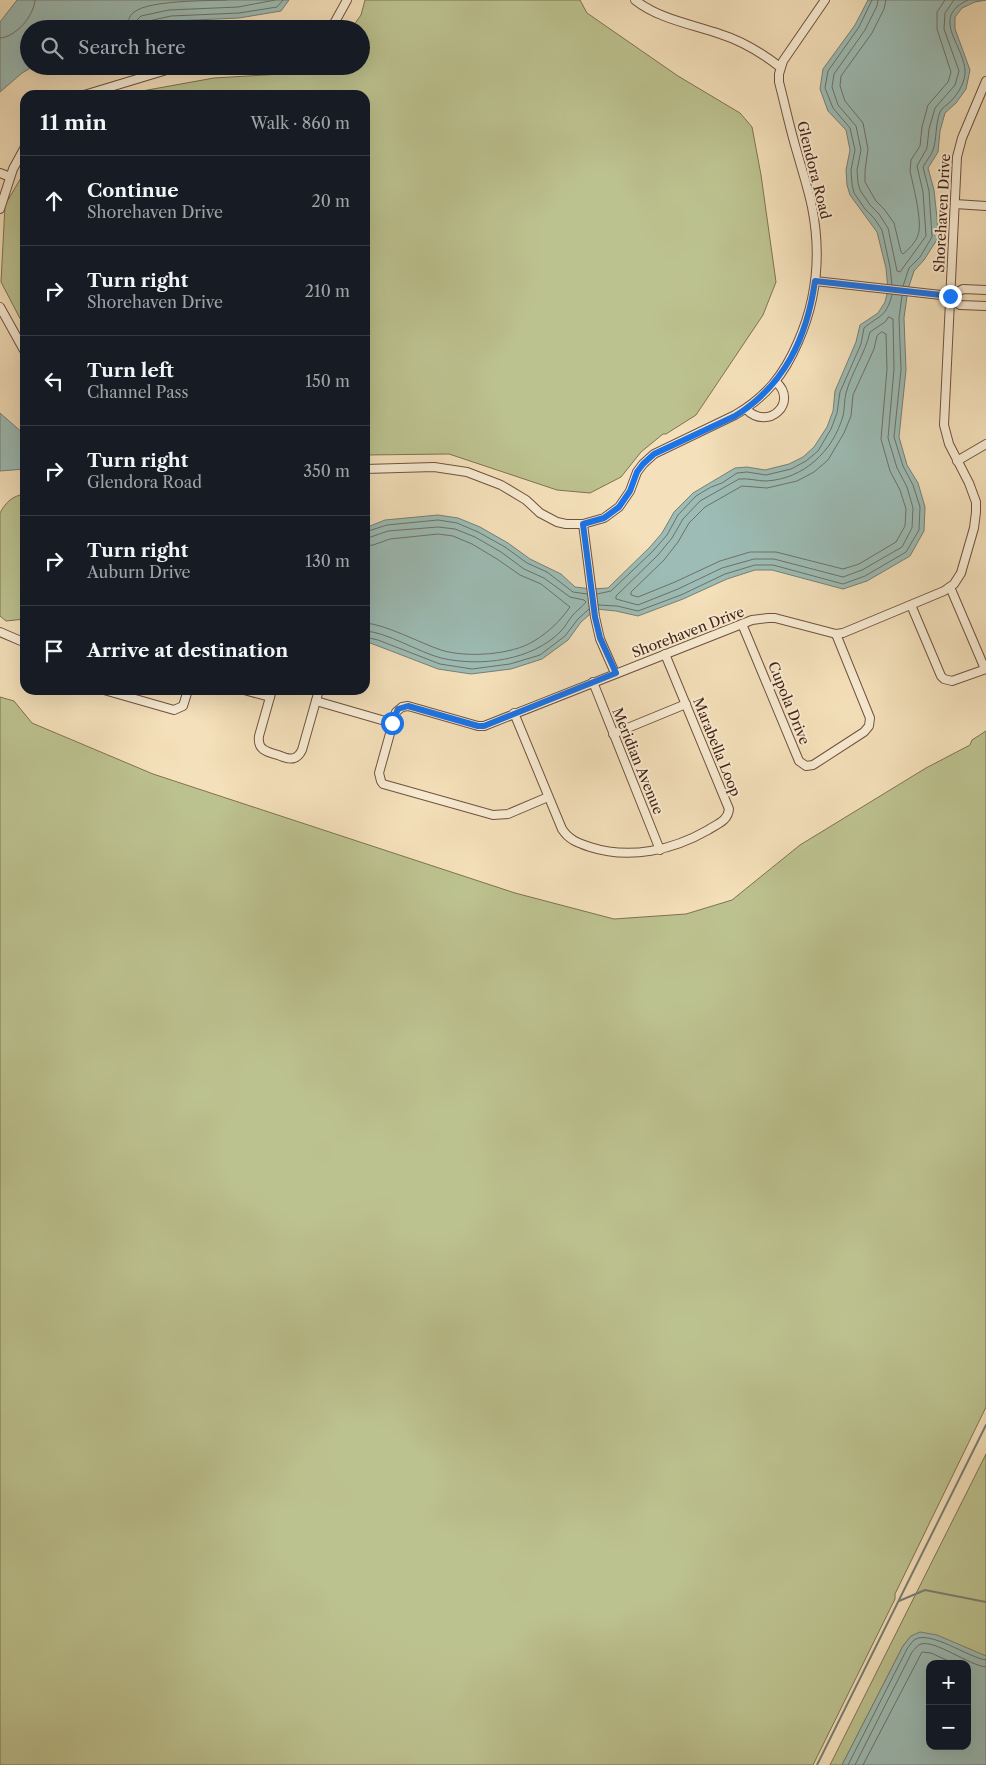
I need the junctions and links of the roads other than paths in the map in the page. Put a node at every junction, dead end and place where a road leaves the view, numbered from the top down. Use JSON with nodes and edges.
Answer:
{"nodes":[{"id":1,"x":347,"y":0,"type":"edge"},
{"id":2,"x":635,"y":0,"type":"edge"},
{"id":3,"x":825,"y":0,"type":"edge"},
{"id":4,"x":336,"y":20,"type":"edge"},
{"id":5,"x":780,"y":67,"type":"junction"},
{"id":6,"x":150,"y":75,"type":"edge"},
{"id":7,"x":986,"y":81,"type":"edge"},
{"id":8,"x":101,"y":90,"type":"edge"},
{"id":9,"x":20,"y":156,"type":"edge"},
{"id":10,"x":0,"y":173,"type":"edge"},
{"id":11,"x":10,"y":177,"type":"junction"},
{"id":12,"x":955,"y":204,"type":"junction"},
{"id":13,"x":986,"y":206,"type":"edge"},
{"id":14,"x":0,"y":209,"type":"edge"},
{"id":15,"x":815,"y":281,"type":"junction"},
{"id":16,"x":986,"y":290,"type":"edge"},
{"id":17,"x":950,"y":296,"type":"junction"},
{"id":18,"x":986,"y":306,"type":"edge"},
{"id":19,"x":0,"y":308,"type":"edge"},
{"id":20,"x":20,"y":343,"type":"edge"},
{"id":21,"x":776,"y":382,"type":"junction"},
{"id":22,"x":746,"y":409,"type":"junction"},
{"id":23,"x":986,"y":444,"type":"edge"},
{"id":24,"x":957,"y":461,"type":"junction"},
{"id":25,"x":370,"y":469,"type":"edge"},
{"id":26,"x":583,"y":524,"type":"junction"},
{"id":27,"x":950,"y":587,"type":"junction"},
{"id":28,"x":911,"y":605,"type":"junction"},
{"id":29,"x":742,"y":624,"type":"junction"},
{"id":30,"x":0,"y":632,"type":"edge"},
{"id":31,"x":836,"y":634,"type":"junction"},
{"id":32,"x":20,"y":641,"type":"edge"},
{"id":33,"x":665,"y":654,"type":"junction"},
{"id":34,"x":986,"y":669,"type":"edge"},
{"id":35,"x":616,"y":673,"type":"junction"},
{"id":36,"x":593,"y":682,"type":"junction"},
{"id":37,"x":122,"y":695,"type":"edge"},
{"id":38,"x":186,"y":695,"type":"edge"},
{"id":39,"x":271,"y":695,"type":"edge"},
{"id":40,"x":318,"y":695,"type":"edge"},
{"id":41,"x":316,"y":702,"type":"junction"},
{"id":42,"x":686,"y":704,"type":"junction"},
{"id":43,"x":514,"y":713,"type":"junction"},
{"id":44,"x":392,"y":723,"type":"junction"},
{"id":45,"x":613,"y":734,"type":"junction"},
{"id":46,"x":548,"y":797,"type":"junction"},
{"id":47,"x":660,"y":850,"type":"junction"}],
"edges":[{"from":1,"to":4,"type":"street"},
{"from":2,"to":5,"type":"street"},
{"from":3,"to":5,"type":"street"},
{"from":5,"to":15,"type":"street","name":"Glendora Road"},
{"from":6,"to":8,"type":"street"},
{"from":7,"to":12,"type":"street","name":"Shorehaven Drive"},
{"from":9,"to":11,"type":"street"},
{"from":10,"to":11,"type":"street"},
{"from":11,"to":14,"type":"street"},
{"from":12,"to":13,"type":"street"},
{"from":12,"to":17,"type":"street","name":"Shorehaven Drive"},
{"from":15,"to":17,"type":"street"},
{"from":15,"to":21,"type":"street","name":"Glendora Road"},
{"from":16,"to":17,"type":"street"},
{"from":17,"to":18,"type":"street"},
{"from":17,"to":24,"type":"street","name":"Shorehaven Drive"},
{"from":19,"to":20,"type":"street"},
{"from":21,"to":22,"type":"street","name":"Glendora Road"},
{"from":21,"to":22,"type":"street"},
{"from":22,"to":26,"type":"street","name":"Glendora Road"},
{"from":23,"to":24,"type":"street"},
{"from":24,"to":27,"type":"street","name":"Shorehaven Drive"},
{"from":25,"to":26,"type":"street","name":"Glendora Road"},
{"from":26,"to":35,"type":"street"},
{"from":27,"to":28,"type":"street"},
{"from":27,"to":34,"type":"street"},
{"from":28,"to":31,"type":"street"},
{"from":28,"to":34,"type":"street"},
{"from":29,"to":31,"type":"street","name":"Shorehaven Drive"},
{"from":29,"to":31,"type":"street","name":"Cupola Drive"},
{"from":29,"to":33,"type":"street","name":"Shorehaven Drive"},
{"from":30,"to":32,"type":"street"},
{"from":33,"to":35,"type":"street","name":"Shorehaven Drive"},
{"from":33,"to":42,"type":"street","name":"Marabella Loop"},
{"from":35,"to":36,"type":"street","name":"Shorehaven Drive"},
{"from":36,"to":43,"type":"street","name":"Shorehaven Drive"},
{"from":36,"to":45,"type":"street","name":"Meridian Avenue"},
{"from":37,"to":38,"type":"street"},
{"from":39,"to":41,"type":"street"},
{"from":40,"to":41,"type":"street"},
{"from":41,"to":44,"type":"street"},
{"from":42,"to":45,"type":"street"},
{"from":42,"to":47,"type":"street","name":"Marabella Loop"},
{"from":43,"to":44,"type":"street","name":"Shorehaven Drive"},
{"from":43,"to":46,"type":"street","name":"Marabella Loop"},
{"from":44,"to":46,"type":"street"},
{"from":45,"to":47,"type":"street","name":"Meridian Avenue"},
{"from":46,"to":47,"type":"street","name":"Marabella Loop"}]}
